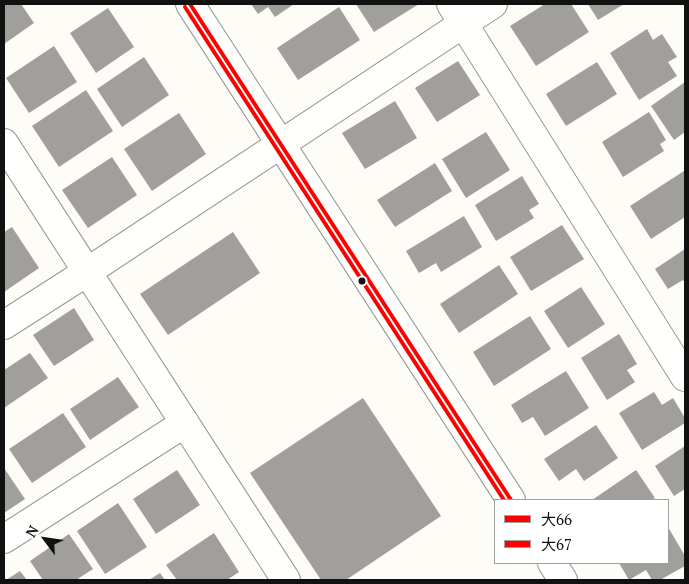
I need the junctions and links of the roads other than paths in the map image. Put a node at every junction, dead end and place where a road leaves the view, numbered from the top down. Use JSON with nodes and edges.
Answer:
{"nodes":[{"id":1,"x":190,"y":4,"type":"edge"},
{"id":2,"x":494,"y":4,"type":"edge"},
{"id":3,"x":457,"y":14,"type":"edge"},
{"id":4,"x":4,"y":143,"type":"edge"},
{"id":5,"x":281,"y":145,"type":"junction"},
{"id":6,"x":87,"y":272,"type":"junction"},
{"id":7,"x":4,"y":325,"type":"edge"},
{"id":8,"x":685,"y":377,"type":"edge"},
{"id":9,"x":185,"y":423,"type":"junction"},
{"id":10,"x":511,"y":499,"type":"edge"},
{"id":11,"x":4,"y":539,"type":"edge"},
{"id":12,"x":553,"y":564,"type":"edge"},
{"id":13,"x":286,"y":580,"type":"edge"},
{"id":14,"x":563,"y":580,"type":"edge"}],
"edges":[{"from":1,"to":5,"type":"street"},
{"from":2,"to":3,"type":"street"},
{"from":3,"to":5,"type":"street"},
{"from":3,"to":8,"type":"street"},
{"from":4,"to":6,"type":"street"},
{"from":5,"to":6,"type":"street"},
{"from":5,"to":10,"type":"street"},
{"from":6,"to":7,"type":"street"},
{"from":6,"to":9,"type":"street"},
{"from":9,"to":11,"type":"street"},
{"from":9,"to":13,"type":"street"},
{"from":12,"to":14,"type":"street"}]}
